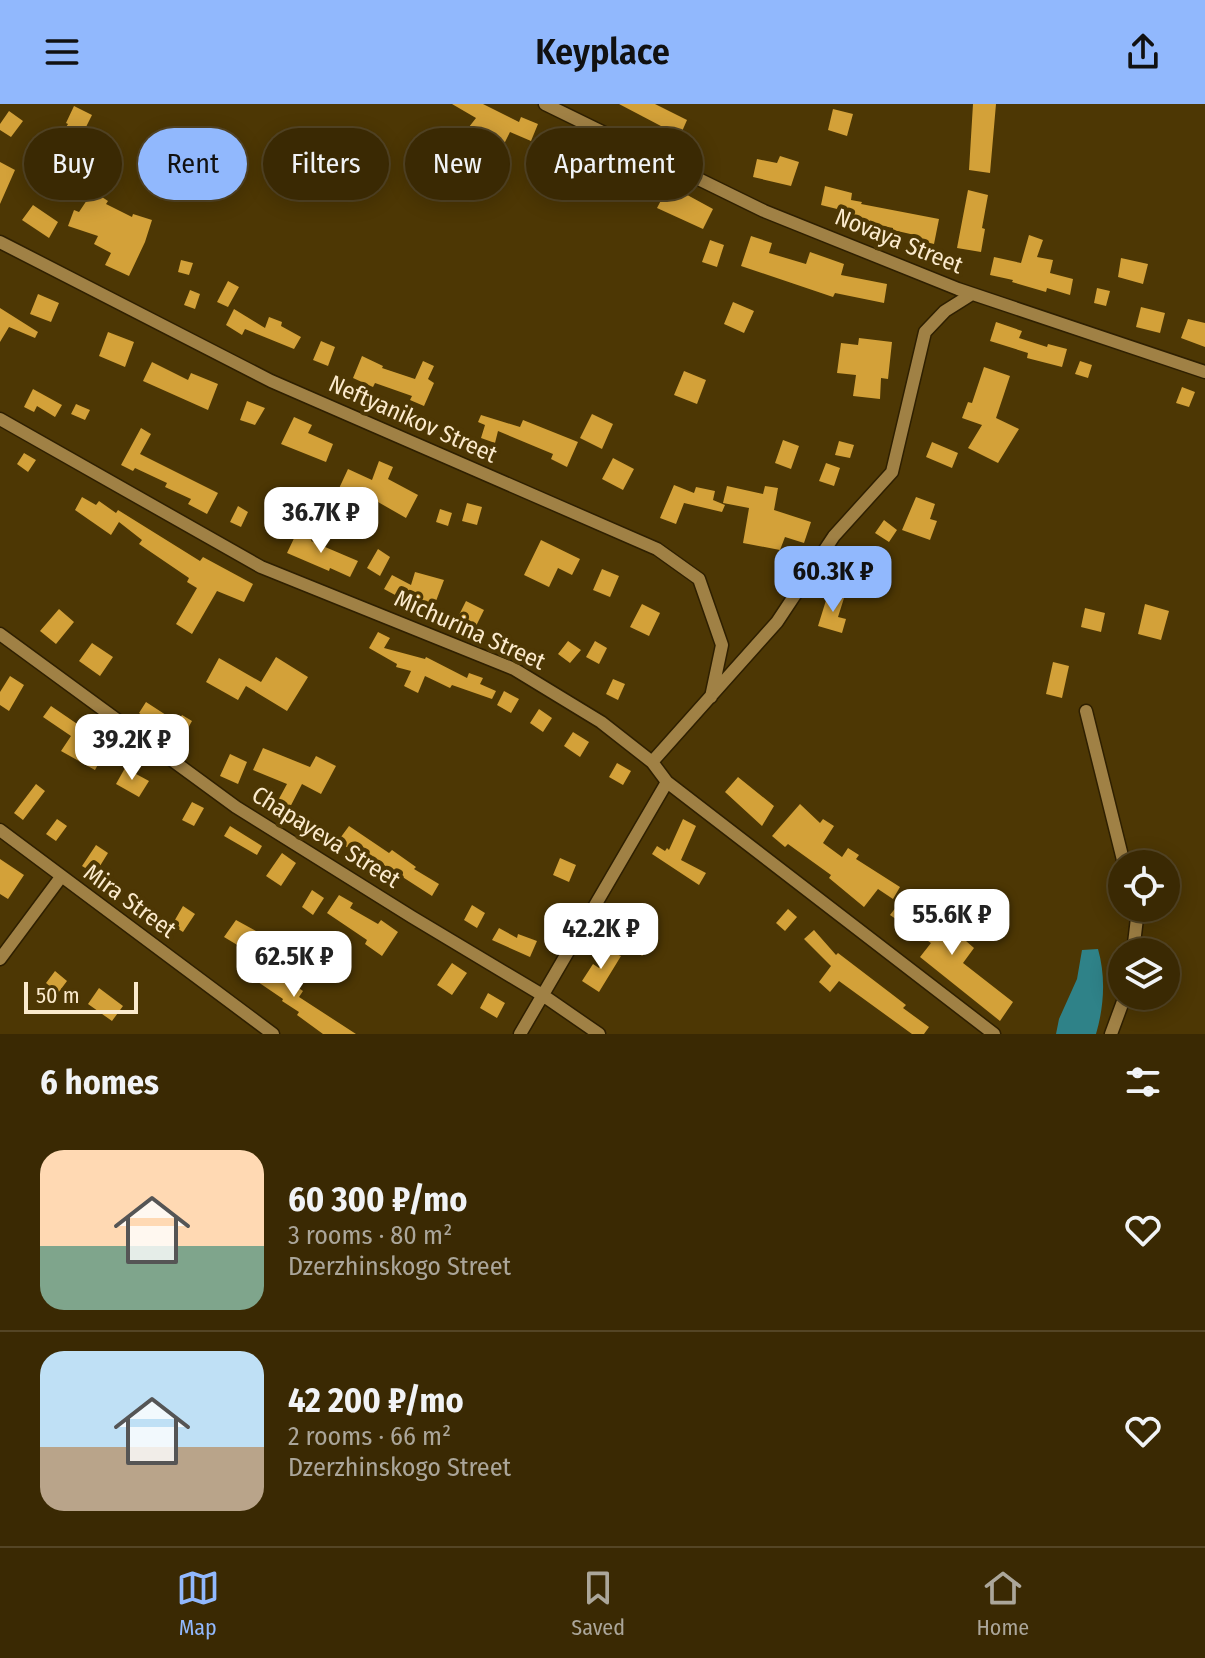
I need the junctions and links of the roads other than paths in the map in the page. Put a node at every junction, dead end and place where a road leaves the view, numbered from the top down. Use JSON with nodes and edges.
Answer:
{"nodes":[{"id":1,"x":545,"y":104,"type":"edge"},
{"id":2,"x":0,"y":242,"type":"edge"},
{"id":3,"x":972,"y":294,"type":"junction"},
{"id":4,"x":1205,"y":372,"type":"edge"},
{"id":5,"x":0,"y":419,"type":"edge"},
{"id":6,"x":0,"y":634,"type":"edge"},
{"id":7,"x":711,"y":697,"type":"junction"},
{"id":8,"x":1086,"y":711,"type":"dead end"},
{"id":9,"x":652,"y":762,"type":"junction"},
{"id":10,"x":667,"y":782,"type":"junction"},
{"id":11,"x":0,"y":830,"type":"edge"},
{"id":12,"x":1121,"y":850,"type":"edge"},
{"id":13,"x":61,"y":877,"type":"junction"},
{"id":14,"x":0,"y":959,"type":"edge"},
{"id":15,"x":544,"y":996,"type":"junction"},
{"id":16,"x":1120,"y":1010,"type":"edge"},
{"id":17,"x":273,"y":1034,"type":"edge"},
{"id":18,"x":520,"y":1034,"type":"edge"},
{"id":19,"x":599,"y":1034,"type":"edge"},
{"id":20,"x":994,"y":1034,"type":"edge"},
{"id":21,"x":1111,"y":1034,"type":"edge"}],
"edges":[{"from":1,"to":3,"type":"street","name":"Novaya Street"},
{"from":2,"to":7,"type":"street","name":"Neftyanikov Street"},
{"from":3,"to":4,"type":"street","name":"Novaya Street"},
{"from":3,"to":7,"type":"street"},
{"from":5,"to":9,"type":"street","name":"Michurina Street"},
{"from":6,"to":15,"type":"street","name":"Chapayeva Street"},
{"from":7,"to":9,"type":"street"},
{"from":8,"to":12,"type":"street"},
{"from":9,"to":10,"type":"street","name":"Michurina Street"},
{"from":10,"to":15,"type":"street"},
{"from":10,"to":20,"type":"street","name":"Michurina Street"},
{"from":11,"to":13,"type":"street","name":"Mira Street"},
{"from":13,"to":14,"type":"street"},
{"from":13,"to":17,"type":"street","name":"Mira Street"},
{"from":15,"to":18,"type":"street"},
{"from":15,"to":19,"type":"street","name":"Chapayeva Street"},
{"from":16,"to":21,"type":"street"}]}
